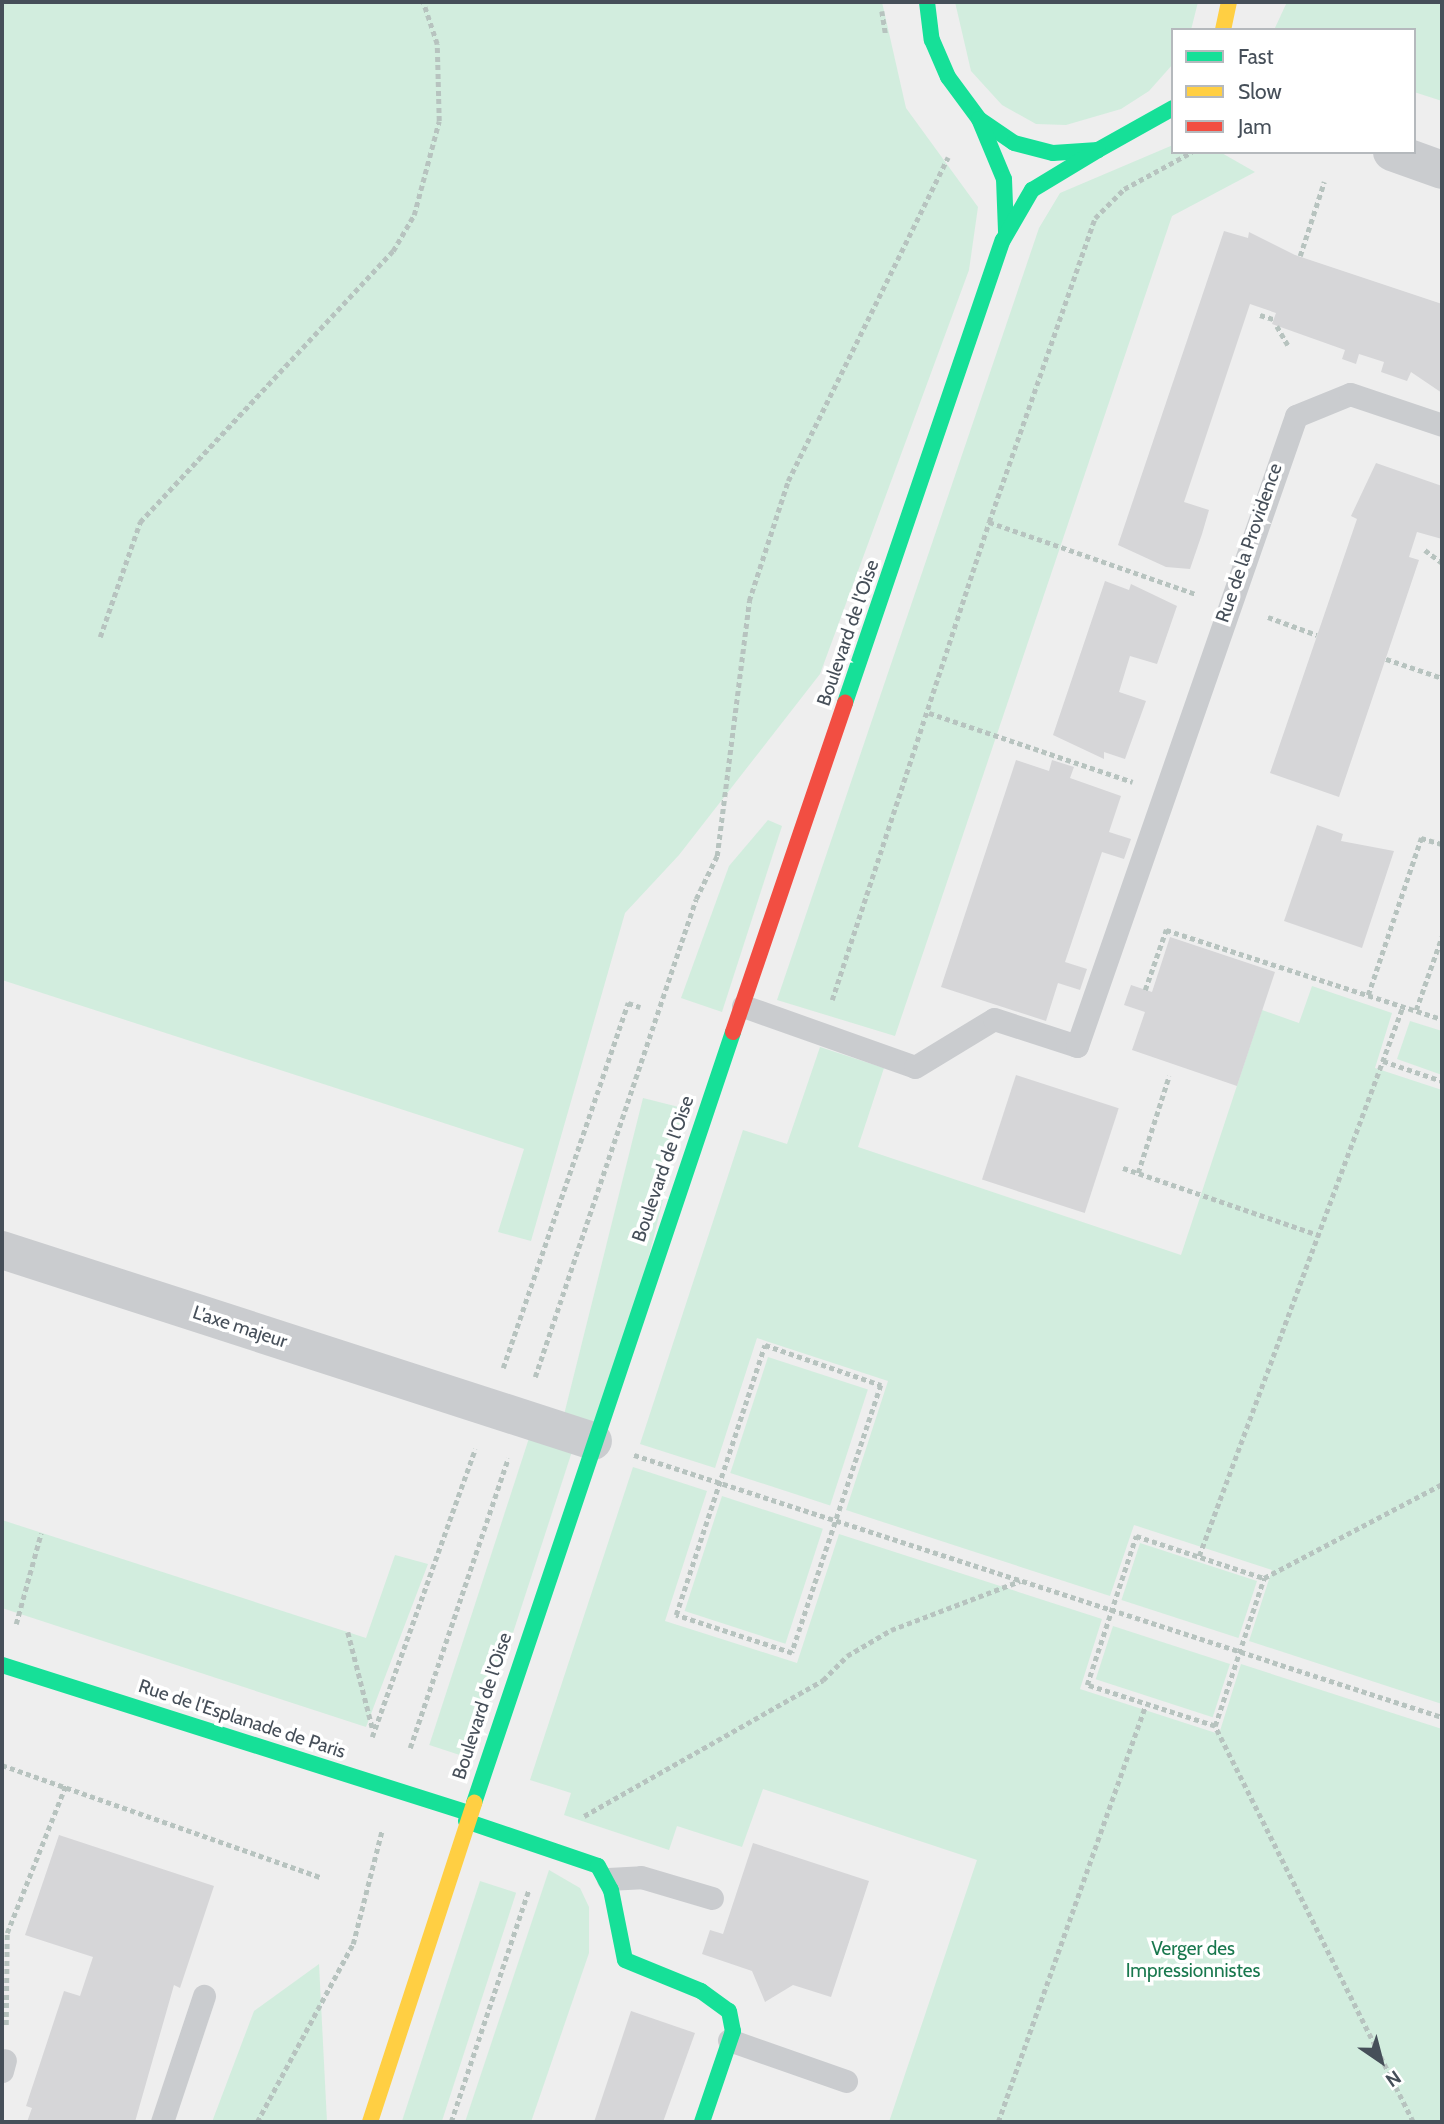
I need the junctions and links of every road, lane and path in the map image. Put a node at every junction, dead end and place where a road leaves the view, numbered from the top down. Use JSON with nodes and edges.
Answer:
{"nodes":[{"id":1,"x":423,"y":2,"type":"edge"},
{"id":2,"x":927,"y":2,"type":"edge"},
{"id":3,"x":1229,"y":2,"type":"edge"},
{"id":4,"x":1223,"y":28,"type":"edge"},
{"id":5,"x":1171,"y":111,"type":"edge"},
{"id":6,"x":979,"y":119,"type":"junction"},
{"id":7,"x":953,"y":145,"type":"dead end"},
{"id":8,"x":1098,"y":150,"type":"junction"},
{"id":9,"x":1188,"y":154,"type":"edge"},
{"id":10,"x":1398,"y":154,"type":"edge"},
{"id":11,"x":1442,"y":170,"type":"edge"},
{"id":12,"x":1324,"y":182,"type":"dead end"},
{"id":13,"x":1006,"y":232,"type":"junction"},
{"id":14,"x":1300,"y":256,"type":"dead end"},
{"id":15,"x":1260,"y":315,"type":"dead end"},
{"id":16,"x":1273,"y":319,"type":"dead end"},
{"id":17,"x":1277,"y":326,"type":"dead end"},
{"id":18,"x":1288,"y":345,"type":"dead end"},
{"id":19,"x":1442,"y":425,"type":"edge"},
{"id":20,"x":989,"y":522,"type":"dead end"},
{"id":21,"x":1425,"y":550,"type":"dead end"},
{"id":22,"x":1442,"y":563,"type":"edge"},
{"id":23,"x":1268,"y":617,"type":"dead end"},
{"id":24,"x":1317,"y":635,"type":"dead end"},
{"id":25,"x":100,"y":637,"type":"dead end"},
{"id":26,"x":1386,"y":659,"type":"dead end"},
{"id":27,"x":1442,"y":678,"type":"edge"},
{"id":28,"x":929,"y":713,"type":"dead end"},
{"id":29,"x":1163,"y":793,"type":"junction"},
{"id":30,"x":1442,"y":844,"type":"edge"},
{"id":31,"x":717,"y":856,"type":"dead end"},
{"id":32,"x":1442,"y":936,"type":"edge"},
{"id":33,"x":1145,"y":990,"type":"dead end"},
{"id":34,"x":1368,"y":995,"type":"junction"},
{"id":35,"x":743,"y":1006,"type":"junction"},
{"id":36,"x":1403,"y":1006,"type":"junction"},
{"id":37,"x":1416,"y":1010,"type":"junction"},
{"id":38,"x":1442,"y":1019,"type":"edge"},
{"id":39,"x":1383,"y":1061,"type":"junction"},
{"id":40,"x":1170,"y":1076,"type":"dead end"},
{"id":41,"x":1442,"y":1081,"type":"edge"},
{"id":42,"x":1123,"y":1168,"type":"dead end"},
{"id":43,"x":1138,"y":1174,"type":"junction"},
{"id":44,"x":1319,"y":1235,"type":"junction"},
{"id":45,"x":2,"y":1250,"type":"edge"},
{"id":46,"x":593,"y":1441,"type":"junction"},
{"id":47,"x":718,"y":1482,"type":"junction"},
{"id":48,"x":1442,"y":1484,"type":"edge"},
{"id":49,"x":836,"y":1520,"type":"junction"},
{"id":50,"x":41,"y":1534,"type":"dead end"},
{"id":51,"x":1199,"y":1556,"type":"junction"},
{"id":52,"x":1264,"y":1578,"type":"junction"},
{"id":53,"x":1022,"y":1580,"type":"junction"},
{"id":54,"x":1112,"y":1610,"type":"junction"},
{"id":55,"x":18,"y":1616,"type":"dead end"},
{"id":56,"x":348,"y":1632,"type":"dead end"},
{"id":57,"x":1240,"y":1651,"type":"junction"},
{"id":58,"x":2,"y":1665,"type":"edge"},
{"id":59,"x":1146,"y":1705,"type":"junction"},
{"id":60,"x":1442,"y":1717,"type":"edge"},
{"id":61,"x":1215,"y":1726,"type":"junction"},
{"id":62,"x":373,"y":1731,"type":"dead end"},
{"id":63,"x":2,"y":1765,"type":"edge"},
{"id":64,"x":65,"y":1785,"type":"junction"},
{"id":65,"x":467,"y":1817,"type":"junction"},
{"id":66,"x":549,"y":1848,"type":"junction"},
{"id":67,"x":322,"y":1878,"type":"dead end"},
{"id":68,"x":608,"y":1879,"type":"junction"},
{"id":69,"x":712,"y":1898,"type":"dead end"},
{"id":70,"x":353,"y":1944,"type":"dead end"},
{"id":71,"x":204,"y":1996,"type":"dead end"},
{"id":72,"x":729,"y":2040,"type":"junction"},
{"id":73,"x":3,"y":2066,"type":"edge"},
{"id":74,"x":846,"y":2081,"type":"dead end"},
{"id":75,"x":162,"y":2122,"type":"edge"},
{"id":76,"x":257,"y":2122,"type":"edge"},
{"id":77,"x":369,"y":2122,"type":"edge"},
{"id":78,"x":451,"y":2122,"type":"edge"},
{"id":79,"x":702,"y":2122,"type":"edge"},
{"id":80,"x":998,"y":2122,"type":"edge"},
{"id":81,"x":1413,"y":2122,"type":"edge"}],
"edges":[{"from":1,"to":25,"type":"path"},
{"from":2,"to":6,"type":"main road"},
{"from":3,"to":4,"type":"main road"},
{"from":5,"to":8,"type":"main road","name":"Boulevard de l'Oise"},
{"from":6,"to":8,"type":"main road"},
{"from":6,"to":13,"type":"main road","name":"Boulevard de l'Oise"},
{"from":7,"to":31,"type":"path"},
{"from":8,"to":13,"type":"main road","name":"Boulevard de l'Oise"},
{"from":9,"to":20,"type":"path"},
{"from":10,"to":11,"type":"street"},
{"from":12,"to":14,"type":"path"},
{"from":13,"to":35,"type":"main road","name":"Boulevard de l'Oise"},
{"from":15,"to":16,"type":"path"},
{"from":17,"to":18,"type":"path"},
{"from":19,"to":29,"type":"lane","name":"Rue de la Providence"},
{"from":21,"to":22,"type":"path"},
{"from":23,"to":24,"type":"path"},
{"from":26,"to":27,"type":"path"},
{"from":28,"to":29,"type":"path"},
{"from":29,"to":35,"type":"lane","name":"Rue de la Providence"},
{"from":30,"to":34,"type":"path"},
{"from":32,"to":37,"type":"path"},
{"from":33,"to":34,"type":"path"},
{"from":34,"to":36,"type":"path"},
{"from":35,"to":46,"type":"main road","name":"Boulevard de l'Oise"},
{"from":36,"to":37,"type":"path"},
{"from":36,"to":39,"type":"path"},
{"from":37,"to":38,"type":"path"},
{"from":39,"to":41,"type":"path"},
{"from":39,"to":44,"type":"path"},
{"from":40,"to":43,"type":"path"},
{"from":42,"to":43,"type":"path"},
{"from":43,"to":44,"type":"path"},
{"from":44,"to":51,"type":"path"},
{"from":45,"to":46,"type":"street","name":"L'axe majeur"},
{"from":46,"to":47,"type":"path"},
{"from":46,"to":65,"type":"main road","name":"Boulevard de l'Oise"},
{"from":47,"to":49,"type":"path"},
{"from":47,"to":49,"type":"path"},
{"from":47,"to":49,"type":"path"},
{"from":48,"to":52,"type":"path"},
{"from":49,"to":53,"type":"path"},
{"from":50,"to":55,"type":"path"},
{"from":51,"to":52,"type":"path"},
{"from":51,"to":54,"type":"path"},
{"from":52,"to":57,"type":"path"},
{"from":53,"to":54,"type":"path"},
{"from":53,"to":66,"type":"path"},
{"from":54,"to":57,"type":"path"},
{"from":54,"to":59,"type":"path"},
{"from":56,"to":62,"type":"path"},
{"from":57,"to":60,"type":"path"},
{"from":57,"to":61,"type":"path"},
{"from":58,"to":65,"type":"main road","name":"Rue de l'Esplanade de Paris"},
{"from":59,"to":61,"type":"path"},
{"from":59,"to":80,"type":"path"},
{"from":61,"to":81,"type":"path"},
{"from":63,"to":64,"type":"path"},
{"from":64,"to":67,"type":"path"},
{"from":64,"to":73,"type":"path"},
{"from":65,"to":66,"type":"main road","name":"Rue de l'Esplanade de Paris"},
{"from":65,"to":77,"type":"main road","name":"Boulevard de l'Oise"},
{"from":66,"to":68,"type":"main road","name":"Rue de l'Esplanade de Paris"},
{"from":66,"to":78,"type":"path"},
{"from":68,"to":69,"type":"lane"},
{"from":68,"to":72,"type":"main road"},
{"from":70,"to":76,"type":"path"},
{"from":71,"to":75,"type":"lane"},
{"from":72,"to":74,"type":"lane"},
{"from":72,"to":79,"type":"main road"}]}
